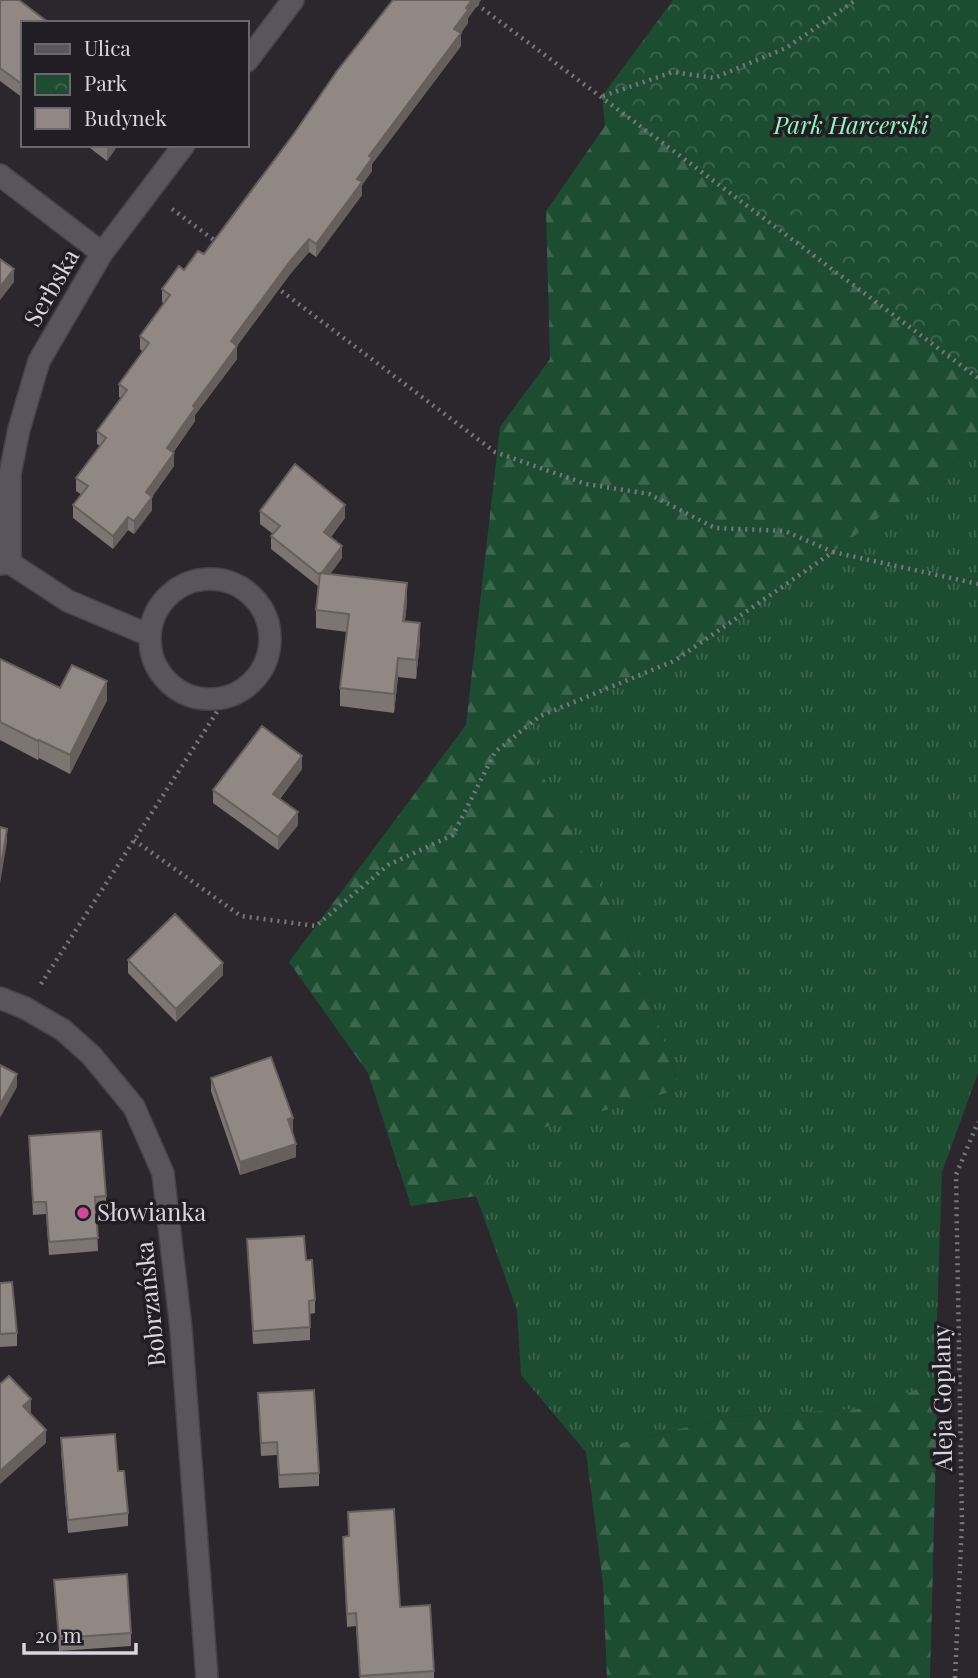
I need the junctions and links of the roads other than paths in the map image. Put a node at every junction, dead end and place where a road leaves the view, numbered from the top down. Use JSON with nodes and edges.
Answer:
{"nodes":[{"id":1,"x":293,"y":0,"type":"edge"},
{"id":2,"x":248,"y":60,"type":"edge"},
{"id":3,"x":182,"y":147,"type":"edge"},
{"id":4,"x":0,"y":175,"type":"edge"},
{"id":5,"x":102,"y":253,"type":"junction"},
{"id":6,"x":10,"y":426,"type":"edge"},
{"id":7,"x":5,"y":563,"type":"edge"},
{"id":8,"x":149,"y":635,"type":"junction"},
{"id":9,"x":0,"y":998,"type":"edge"},
{"id":10,"x":207,"y":1678,"type":"edge"}],
"edges":[{"from":1,"to":2,"type":"street"},
{"from":3,"to":5,"type":"street","name":"Serbska"},
{"from":4,"to":5,"type":"street"},
{"from":5,"to":6,"type":"street","name":"Serbska"},
{"from":6,"to":7,"type":"street","name":"Serbska"},
{"from":7,"to":8,"type":"street","name":"Serbska"},
{"from":8,"to":8,"type":"street"},
{"from":9,"to":10,"type":"street","name":"Bobrzańska"}]}
